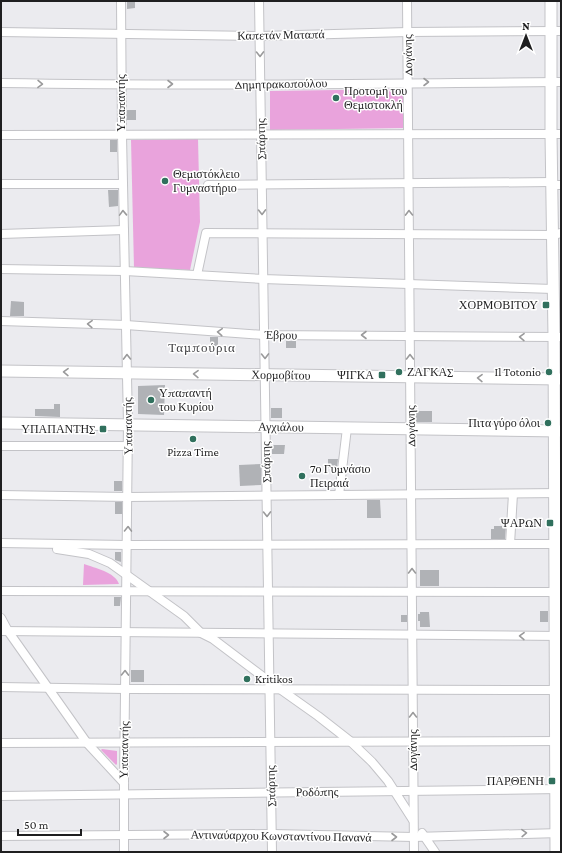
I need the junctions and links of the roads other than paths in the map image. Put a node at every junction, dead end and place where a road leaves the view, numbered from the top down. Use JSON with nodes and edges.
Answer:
{"nodes":[{"id":1,"x":121,"y":1,"type":"edge"},
{"id":2,"x":259,"y":1,"type":"edge"},
{"id":3,"x":408,"y":1,"type":"edge"},
{"id":4,"x":551,"y":1,"type":"edge"},
{"id":5,"x":556,"y":31,"type":"edge"},
{"id":6,"x":1,"y":32,"type":"edge"},
{"id":7,"x":408,"y":32,"type":"junction"},
{"id":8,"x":121,"y":35,"type":"junction"},
{"id":9,"x":260,"y":36,"type":"junction"},
{"id":10,"x":408,"y":82,"type":"junction"},
{"id":11,"x":556,"y":82,"type":"edge"},
{"id":12,"x":1,"y":83,"type":"edge"},
{"id":13,"x":121,"y":84,"type":"junction"},
{"id":14,"x":260,"y":85,"type":"junction"},
{"id":15,"x":409,"y":134,"type":"junction"},
{"id":16,"x":556,"y":134,"type":"edge"},
{"id":17,"x":1,"y":135,"type":"edge"},
{"id":18,"x":122,"y":135,"type":"junction"},
{"id":19,"x":261,"y":135,"type":"junction"},
{"id":20,"x":1,"y":184,"type":"edge"},
{"id":21,"x":122,"y":184,"type":"junction"},
{"id":22,"x":409,"y":184,"type":"junction"},
{"id":23,"x":555,"y":184,"type":"edge"},
{"id":24,"x":208,"y":185,"type":"dead end"},
{"id":25,"x":262,"y":185,"type":"junction"},
{"id":26,"x":124,"y":230,"type":"junction"},
{"id":27,"x":263,"y":233,"type":"junction"},
{"id":28,"x":1,"y":234,"type":"edge"},
{"id":29,"x":409,"y":234,"type":"junction"},
{"id":30,"x":557,"y":234,"type":"edge"},
{"id":31,"x":1,"y":269,"type":"edge"},
{"id":32,"x":125,"y":271,"type":"junction"},
{"id":33,"x":197,"y":275,"type":"junction"},
{"id":34,"x":557,"y":277,"type":"edge"},
{"id":35,"x":264,"y":279,"type":"junction"},
{"id":36,"x":410,"y":283,"type":"junction"},
{"id":37,"x":553,"y":289,"type":"junction"},
{"id":38,"x":1,"y":321,"type":"edge"},
{"id":39,"x":126,"y":325,"type":"junction"},
{"id":40,"x":264,"y":335,"type":"junction"},
{"id":41,"x":410,"y":335,"type":"junction"},
{"id":42,"x":557,"y":337,"type":"edge"},
{"id":43,"x":1,"y":371,"type":"edge"},
{"id":44,"x":126,"y":373,"type":"junction"},
{"id":45,"x":265,"y":375,"type":"junction"},
{"id":46,"x":410,"y":377,"type":"junction"},
{"id":47,"x":558,"y":379,"type":"edge"},
{"id":48,"x":1,"y":422,"type":"edge"},
{"id":49,"x":128,"y":424,"type":"junction"},
{"id":50,"x":266,"y":426,"type":"junction"},
{"id":51,"x":347,"y":428,"type":"junction"},
{"id":52,"x":411,"y":428,"type":"junction"},
{"id":53,"x":558,"y":431,"type":"edge"},
{"id":54,"x":1,"y":446,"type":"edge"},
{"id":55,"x":128,"y":446,"type":"junction"},
{"id":56,"x":558,"y":493,"type":"edge"},
{"id":57,"x":513,"y":494,"type":"junction"},
{"id":58,"x":1,"y":495,"type":"edge"},
{"id":59,"x":339,"y":495,"type":"junction"},
{"id":60,"x":411,"y":495,"type":"junction"},
{"id":61,"x":128,"y":496,"type":"junction"},
{"id":62,"x":267,"y":496,"type":"junction"},
{"id":63,"x":1,"y":543,"type":"edge"},
{"id":64,"x":29,"y":544,"type":"junction"},
{"id":65,"x":412,"y":544,"type":"junction"},
{"id":66,"x":510,"y":544,"type":"junction"},
{"id":67,"x":558,"y":544,"type":"edge"},
{"id":68,"x":127,"y":545,"type":"junction"},
{"id":69,"x":268,"y":545,"type":"junction"},
{"id":70,"x":127,"y":575,"type":"junction"},
{"id":71,"x":1,"y":591,"type":"edge"},
{"id":72,"x":126,"y":591,"type":"junction"},
{"id":73,"x":150,"y":591,"type":"junction"},
{"id":74,"x":268,"y":591,"type":"junction"},
{"id":75,"x":412,"y":592,"type":"junction"},
{"id":76,"x":558,"y":592,"type":"edge"},
{"id":77,"x":1,"y":618,"type":"edge"},
{"id":78,"x":5,"y":631,"type":"edge"},
{"id":79,"x":126,"y":632,"type":"junction"},
{"id":80,"x":202,"y":633,"type":"junction"},
{"id":81,"x":269,"y":633,"type":"junction"},
{"id":82,"x":412,"y":635,"type":"junction"},
{"id":83,"x":558,"y":636,"type":"edge"},
{"id":84,"x":1,"y":686,"type":"edge"},
{"id":85,"x":270,"y":686,"type":"junction"},
{"id":86,"x":49,"y":688,"type":"junction"},
{"id":87,"x":125,"y":689,"type":"junction"},
{"id":88,"x":281,"y":689,"type":"junction"},
{"id":89,"x":413,"y":689,"type":"junction"},
{"id":90,"x":558,"y":690,"type":"edge"},
{"id":91,"x":350,"y":741,"type":"junction"},
{"id":92,"x":558,"y":741,"type":"edge"},
{"id":93,"x":124,"y":742,"type":"junction"},
{"id":94,"x":270,"y":742,"type":"junction"},
{"id":95,"x":413,"y":742,"type":"junction"},
{"id":96,"x":1,"y":743,"type":"edge"},
{"id":97,"x":87,"y":743,"type":"junction"},
{"id":98,"x":124,"y":783,"type":"junction"},
{"id":99,"x":558,"y":789,"type":"edge"},
{"id":100,"x":394,"y":791,"type":"junction"},
{"id":101,"x":414,"y":791,"type":"junction"},
{"id":102,"x":271,"y":792,"type":"junction"},
{"id":103,"x":124,"y":794,"type":"junction"},
{"id":104,"x":1,"y":796,"type":"edge"},
{"id":105,"x":414,"y":822,"type":"junction"},
{"id":106,"x":559,"y":833,"type":"edge"},
{"id":107,"x":272,"y":834,"type":"junction"},
{"id":108,"x":124,"y":835,"type":"junction"},
{"id":109,"x":1,"y":836,"type":"edge"},
{"id":110,"x":424,"y":836,"type":"junction"},
{"id":111,"x":414,"y":837,"type":"junction"},
{"id":112,"x":124,"y":852,"type":"edge"},
{"id":113,"x":272,"y":852,"type":"edge"},
{"id":114,"x":414,"y":852,"type":"edge"},
{"id":115,"x":435,"y":852,"type":"edge"},
{"id":116,"x":556,"y":852,"type":"edge"}],
"edges":[{"from":1,"to":8,"type":"street","name":"Υπαπαντής"},
{"from":2,"to":9,"type":"street","name":"Σπάρτης"},
{"from":3,"to":7,"type":"street","name":"Δογάνης"},
{"from":4,"to":5,"type":"main road"},
{"from":5,"to":7,"type":"street","name":"Καπετάν Ματαπά"},
{"from":5,"to":11,"type":"main road"},
{"from":6,"to":8,"type":"street","name":"Καπετάν Ματαπά"},
{"from":7,"to":9,"type":"street","name":"Καπετάν Ματαπά"},
{"from":7,"to":10,"type":"street","name":"Δογάνης"},
{"from":8,"to":9,"type":"street","name":"Καπετάν Ματαπά"},
{"from":8,"to":13,"type":"street","name":"Υπαπαντής"},
{"from":9,"to":14,"type":"street","name":"Σπάρτης","one_way":true},
{"from":10,"to":11,"type":"street","name":"Δημητρακοπούλου","one_way":true},
{"from":10,"to":14,"type":"street","name":"Δημητρακοπούλου"},
{"from":10,"to":15,"type":"street","name":"Δογάνης"},
{"from":11,"to":16,"type":"main road"},
{"from":12,"to":13,"type":"street","name":"Δημητρακοπούλου","one_way":true},
{"from":13,"to":14,"type":"street","name":"Δημητρακοπούλου","one_way":true},
{"from":13,"to":18,"type":"street","name":"Υπαπαντής"},
{"from":14,"to":19,"type":"street","name":"Σπάρτης"},
{"from":15,"to":16,"type":"street"},
{"from":15,"to":19,"type":"street"},
{"from":15,"to":22,"type":"street","name":"Δογάνης"},
{"from":16,"to":23,"type":"main road"},
{"from":17,"to":18,"type":"street"},
{"from":18,"to":19,"type":"street"},
{"from":18,"to":21,"type":"street","name":"Υπαπαντής"},
{"from":19,"to":25,"type":"street","name":"Σπάρτης"},
{"from":20,"to":21,"type":"street"},
{"from":26,"to":21,"type":"street","name":"Υπαπαντής","one_way":true},
{"from":22,"to":23,"type":"street"},
{"from":22,"to":25,"type":"street"},
{"from":29,"to":22,"type":"street","name":"Δογάνης","one_way":true},
{"from":23,"to":30,"type":"main road"},
{"from":24,"to":25,"type":"street"},
{"from":25,"to":27,"type":"street","name":"Σπάρτης","one_way":true},
{"from":26,"to":28,"type":"street"},
{"from":26,"to":32,"type":"street","name":"Υπαπαντής"},
{"from":27,"to":29,"type":"street"},
{"from":27,"to":33,"type":"street"},
{"from":27,"to":35,"type":"street","name":"Σπάρτης"},
{"from":29,"to":30,"type":"street"},
{"from":29,"to":36,"type":"street","name":"Δογάνης"},
{"from":30,"to":34,"type":"main road"},
{"from":31,"to":32,"type":"street"},
{"from":32,"to":33,"type":"street"},
{"from":32,"to":39,"type":"street","name":"Υπαπαντής"},
{"from":33,"to":35,"type":"street"},
{"from":34,"to":37,"type":"main road"},
{"from":35,"to":36,"type":"street"},
{"from":35,"to":40,"type":"street","name":"Σπάρτης"},
{"from":36,"to":37,"type":"street"},
{"from":36,"to":41,"type":"street","name":"Δογάνης"},
{"from":37,"to":42,"type":"main road"},
{"from":39,"to":38,"type":"street","name":"Έβρου","one_way":true},
{"from":40,"to":39,"type":"street","name":"Έβρου","one_way":true},
{"from":44,"to":39,"type":"street","name":"Υπαπαντής","one_way":true},
{"from":41,"to":40,"type":"street","name":"Έβρου","one_way":true},
{"from":40,"to":45,"type":"street","name":"Σπάρτης","one_way":true},
{"from":42,"to":41,"type":"street","name":"Έβρου","one_way":true},
{"from":46,"to":41,"type":"street","name":"Δογάνης","one_way":true},
{"from":42,"to":47,"type":"main road"},
{"from":44,"to":43,"type":"main road","name":"Χορμοβίτου","one_way":true},
{"from":45,"to":44,"type":"main road","name":"Χορμοβίτου","one_way":true},
{"from":44,"to":49,"type":"street","name":"Υπαπαντής"},
{"from":45,"to":46,"type":"main road","name":"Χορμοβίτου"},
{"from":45,"to":50,"type":"street","name":"Σπάρτης"},
{"from":47,"to":46,"type":"main road","name":"Χορμοβίτου","one_way":true},
{"from":46,"to":52,"type":"street","name":"Δογάνης"},
{"from":47,"to":53,"type":"main road"},
{"from":48,"to":49,"type":"main road","name":"Αγχιάλου"},
{"from":49,"to":50,"type":"main road","name":"Αγχιάλου"},
{"from":49,"to":55,"type":"street","name":"Υπαπαντής"},
{"from":50,"to":51,"type":"main road","name":"Αγχιάλου"},
{"from":50,"to":62,"type":"street","name":"Σπάρτης"},
{"from":51,"to":52,"type":"main road","name":"Αγχιάλου"},
{"from":51,"to":59,"type":"street"},
{"from":52,"to":53,"type":"main road","name":"Αγχιάλου"},
{"from":52,"to":60,"type":"street","name":"Δογάνης"},
{"from":53,"to":56,"type":"main road"},
{"from":54,"to":55,"type":"street"},
{"from":55,"to":61,"type":"street","name":"Υπαπαντής"},
{"from":56,"to":57,"type":"street"},
{"from":56,"to":67,"type":"main road"},
{"from":57,"to":60,"type":"street"},
{"from":57,"to":66,"type":"street"},
{"from":58,"to":61,"type":"street"},
{"from":59,"to":60,"type":"street"},
{"from":59,"to":62,"type":"street"},
{"from":60,"to":65,"type":"street","name":"Δογάνης"},
{"from":61,"to":62,"type":"street"},
{"from":68,"to":61,"type":"street","name":"Υπαπαντής","one_way":true},
{"from":62,"to":69,"type":"street","name":"Σπάρτης","one_way":true},
{"from":63,"to":64,"type":"street"},
{"from":64,"to":68,"type":"street"},
{"from":64,"to":70,"type":"street"},
{"from":65,"to":66,"type":"street"},
{"from":65,"to":69,"type":"street"},
{"from":75,"to":65,"type":"street","name":"Δογάνης","one_way":true},
{"from":66,"to":67,"type":"street"},
{"from":67,"to":76,"type":"main road"},
{"from":68,"to":69,"type":"street"},
{"from":68,"to":70,"type":"street","name":"Υπαπαντής"},
{"from":69,"to":74,"type":"street","name":"Σπάρτης"},
{"from":70,"to":72,"type":"street","name":"Υπαπαντής"},
{"from":70,"to":73,"type":"street"},
{"from":71,"to":72,"type":"street"},
{"from":72,"to":73,"type":"street"},
{"from":72,"to":79,"type":"street","name":"Υπαπαντής"},
{"from":73,"to":74,"type":"street"},
{"from":73,"to":80,"type":"street"},
{"from":74,"to":75,"type":"street"},
{"from":74,"to":81,"type":"street","name":"Σπάρτης"},
{"from":75,"to":76,"type":"street"},
{"from":75,"to":82,"type":"street","name":"Δογάνης"},
{"from":76,"to":83,"type":"main road"},
{"from":77,"to":78,"type":"street"},
{"from":78,"to":79,"type":"street"},
{"from":78,"to":86,"type":"street"},
{"from":79,"to":80,"type":"street"},
{"from":87,"to":79,"type":"street","name":"Υπαπαντής","one_way":true},
{"from":80,"to":81,"type":"street"},
{"from":80,"to":85,"type":"street"},
{"from":81,"to":82,"type":"street"},
{"from":81,"to":85,"type":"street","name":"Σπάρτης"},
{"from":83,"to":82,"type":"street","one_way":true},
{"from":82,"to":89,"type":"street","name":"Δογάνης"},
{"from":83,"to":90,"type":"main road"},
{"from":84,"to":86,"type":"street"},
{"from":85,"to":87,"type":"street"},
{"from":85,"to":88,"type":"street"},
{"from":85,"to":94,"type":"street","name":"Σπάρτης"},
{"from":86,"to":87,"type":"street"},
{"from":86,"to":97,"type":"street"},
{"from":87,"to":93,"type":"street","name":"Υπαπαντής"},
{"from":88,"to":89,"type":"street"},
{"from":88,"to":91,"type":"street"},
{"from":89,"to":90,"type":"street"},
{"from":95,"to":89,"type":"street","name":"Δογάνης","one_way":true},
{"from":90,"to":92,"type":"main road"},
{"from":91,"to":94,"type":"street"},
{"from":91,"to":95,"type":"street"},
{"from":91,"to":100,"type":"street"},
{"from":92,"to":95,"type":"street"},
{"from":92,"to":99,"type":"main road"},
{"from":93,"to":94,"type":"street"},
{"from":93,"to":97,"type":"street"},
{"from":93,"to":98,"type":"street","name":"Υπαπαντής"},
{"from":94,"to":102,"type":"street","name":"Σπάρτης"},
{"from":95,"to":101,"type":"street","name":"Δογάνης"},
{"from":96,"to":97,"type":"street"},
{"from":97,"to":98,"type":"street"},
{"from":98,"to":103,"type":"street","name":"Υπαπαντής"},
{"from":99,"to":101,"type":"street","name":"Ροδόπης"},
{"from":99,"to":106,"type":"main road"},
{"from":100,"to":101,"type":"street","name":"Ροδόπης"},
{"from":100,"to":102,"type":"street","name":"Ροδόπης"},
{"from":100,"to":105,"type":"street"},
{"from":101,"to":105,"type":"street","name":"Δογάνης"},
{"from":102,"to":103,"type":"street","name":"Ροδόπης"},
{"from":102,"to":107,"type":"street","name":"Σπάρτης"},
{"from":103,"to":104,"type":"street","name":"Ροδόπης"},
{"from":103,"to":108,"type":"street","name":"Υπαπαντής"},
{"from":105,"to":110,"type":"street"},
{"from":105,"to":111,"type":"street","name":"Δογάνης"},
{"from":110,"to":106,"type":"street","name":"Αντιναύαρχου Κωνσταντίνου Πανανά","one_way":true},
{"from":106,"to":116,"type":"main road"},
{"from":108,"to":107,"type":"street","name":"Αντιναύαρχου Κωνσταντίνου Πανανά","one_way":true},
{"from":107,"to":111,"type":"street","name":"Αντιναύαρχου Κωνσταντίνου Πανανά","one_way":true},
{"from":107,"to":113,"type":"street","name":"Σπάρτης"},
{"from":108,"to":109,"type":"street","name":"Αντιναύαρχου Κωνσταντίνου Πανανά"},
{"from":108,"to":112,"type":"street","name":"Υπαπαντής"},
{"from":110,"to":111,"type":"street","name":"Αντιναύαρχου Κωνσταντίνου Πανανά"},
{"from":110,"to":115,"type":"street"},
{"from":111,"to":114,"type":"street","name":"Δογάνης"}]}
